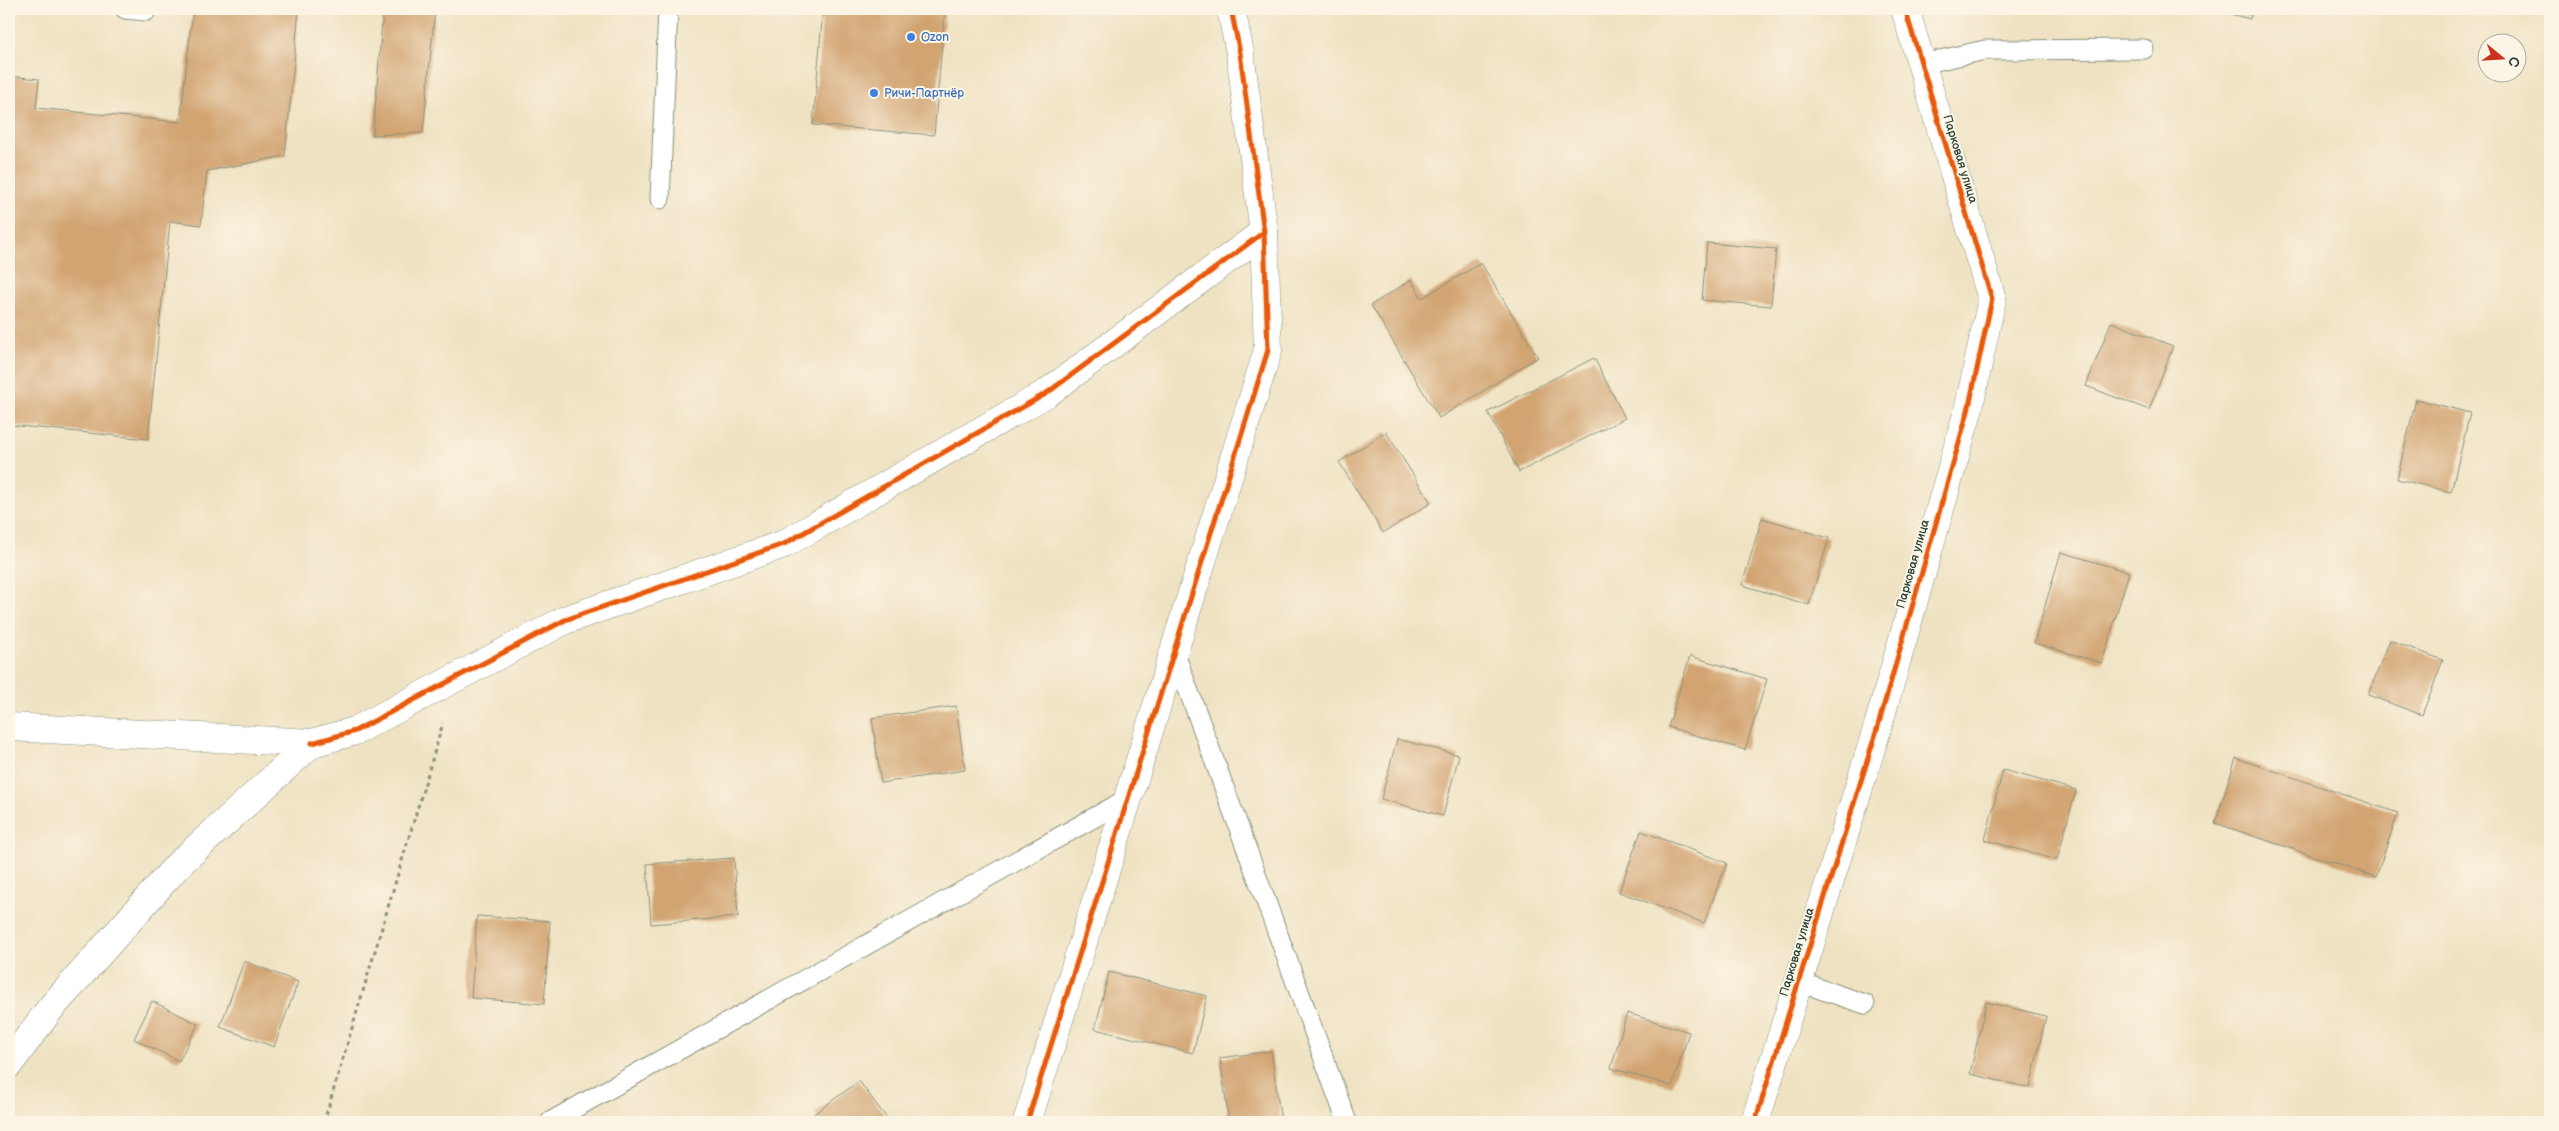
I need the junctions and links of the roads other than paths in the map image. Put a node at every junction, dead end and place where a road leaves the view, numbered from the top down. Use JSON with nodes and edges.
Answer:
{"nodes":[{"id":1,"x":125,"y":9,"type":"edge"},
{"id":2,"x":147,"y":9,"type":"edge"},
{"id":3,"x":668,"y":9,"type":"edge"},
{"id":4,"x":1231,"y":9,"type":"edge"},
{"id":5,"x":1905,"y":9,"type":"edge"},
{"id":6,"x":2144,"y":49,"type":"dead end"},
{"id":7,"x":1922,"y":64,"type":"junction"},
{"id":8,"x":660,"y":199,"type":"dead end"},
{"id":9,"x":1264,"y":232,"type":"junction"},
{"id":10,"x":1174,"y":651,"type":"junction"},
{"id":11,"x":9,"y":726,"type":"edge"},
{"id":12,"x":312,"y":743,"type":"junction"},
{"id":13,"x":1128,"y":798,"type":"junction"},
{"id":14,"x":1799,"y":982,"type":"junction"},
{"id":15,"x":1865,"y":1004,"type":"dead end"},
{"id":16,"x":9,"y":1064,"type":"edge"},
{"id":17,"x":550,"y":1122,"type":"edge"},
{"id":18,"x":1027,"y":1122,"type":"edge"},
{"id":19,"x":1347,"y":1122,"type":"edge"},
{"id":20,"x":1755,"y":1122,"type":"edge"}],
"edges":[{"from":1,"to":2,"type":"lane"},
{"from":3,"to":8,"type":"lane"},
{"from":4,"to":9,"type":"street"},
{"from":5,"to":7,"type":"street","name":"Парковая улица"},
{"from":6,"to":7,"type":"lane"},
{"from":7,"to":14,"type":"street","name":"Парковая улица"},
{"from":9,"to":10,"type":"street"},
{"from":9,"to":12,"type":"street"},
{"from":10,"to":13,"type":"street"},
{"from":10,"to":19,"type":"lane"},
{"from":11,"to":12,"type":"street"},
{"from":12,"to":16,"type":"street"},
{"from":13,"to":17,"type":"lane"},
{"from":13,"to":18,"type":"street"},
{"from":14,"to":15,"type":"lane"},
{"from":14,"to":20,"type":"street","name":"Парковая улица"}]}
